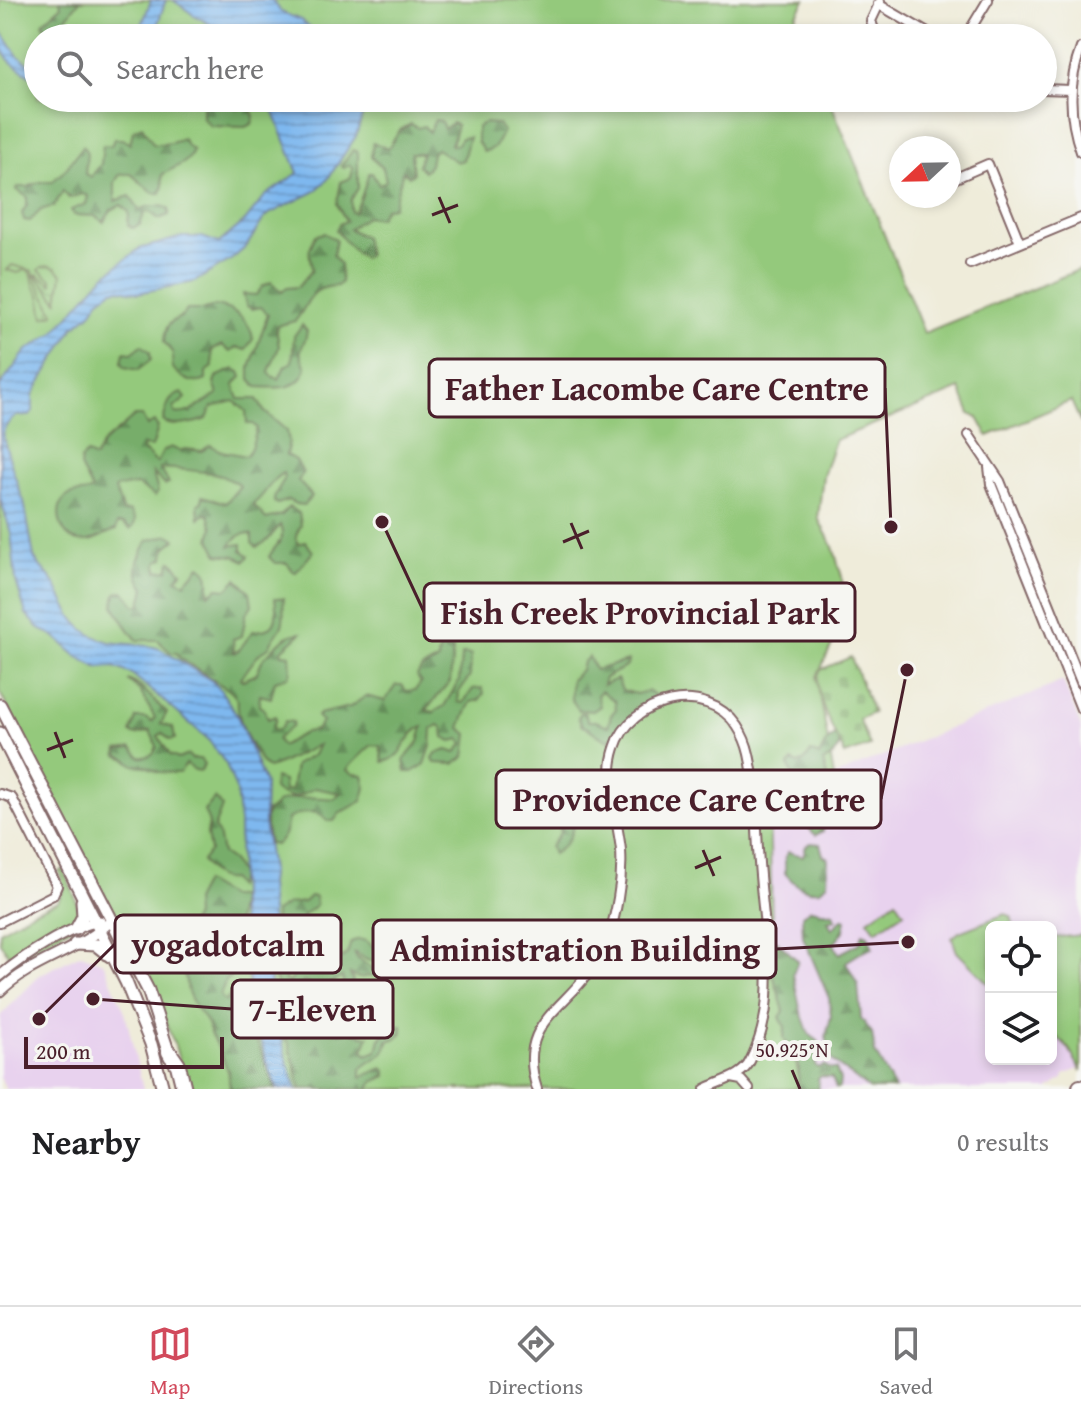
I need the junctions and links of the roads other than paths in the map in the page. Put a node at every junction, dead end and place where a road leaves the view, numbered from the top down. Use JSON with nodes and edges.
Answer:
{"nodes":[{"id":1,"x":988,"y":0,"type":"edge"},
{"id":2,"x":880,"y":2,"type":"edge"},
{"id":3,"x":872,"y":24,"type":"edge"},
{"id":4,"x":914,"y":24,"type":"edge"},
{"id":5,"x":973,"y":24,"type":"edge"},
{"id":6,"x":1081,"y":48,"type":"edge"},
{"id":7,"x":1057,"y":90,"type":"edge"},
{"id":8,"x":1071,"y":90,"type":"junction"},
{"id":9,"x":1081,"y":152,"type":"edge"},
{"id":10,"x":961,"y":176,"type":"edge"},
{"id":11,"x":1081,"y":218,"type":"edge"},
{"id":12,"x":1020,"y":243,"type":"junction"},
{"id":13,"x":970,"y":264,"type":"dead end"},
{"id":14,"x":969,"y":435,"type":"dead end"},
{"id":15,"x":989,"y":466,"type":"junction"},
{"id":16,"x":1081,"y":682,"type":"edge"},
{"id":17,"x":0,"y":705,"type":"edge"},
{"id":18,"x":1081,"y":709,"type":"edge"},
{"id":19,"x":0,"y":733,"type":"edge"},
{"id":20,"x":0,"y":794,"type":"edge"},
{"id":21,"x":78,"y":885,"type":"junction"},
{"id":22,"x":112,"y":920,"type":"junction"},
{"id":23,"x":0,"y":922,"type":"edge"},
{"id":24,"x":98,"y":926,"type":"junction"},
{"id":25,"x":76,"y":929,"type":"junction"},
{"id":26,"x":75,"y":944,"type":"junction"},
{"id":27,"x":116,"y":961,"type":"junction"},
{"id":28,"x":0,"y":976,"type":"edge"},
{"id":29,"x":0,"y":991,"type":"edge"},
{"id":30,"x":169,"y":1052,"type":"junction"},
{"id":31,"x":750,"y":1062,"type":"junction"},
{"id":32,"x":726,"y":1079,"type":"junction"},
{"id":33,"x":163,"y":1089,"type":"edge"},
{"id":34,"x":177,"y":1089,"type":"edge"},
{"id":35,"x":184,"y":1089,"type":"edge"},
{"id":36,"x":537,"y":1089,"type":"edge"},
{"id":37,"x":705,"y":1089,"type":"edge"},
{"id":38,"x":750,"y":1089,"type":"edge"}],
"edges":[{"from":1,"to":5,"type":"street"},
{"from":2,"to":3,"type":"street"},
{"from":2,"to":4,"type":"street"},
{"from":6,"to":8,"type":"street"},
{"from":7,"to":8,"type":"street"},
{"from":8,"to":9,"type":"street"},
{"from":10,"to":12,"type":"street"},
{"from":11,"to":12,"type":"street"},
{"from":12,"to":13,"type":"street"},
{"from":14,"to":15,"type":"street"},
{"from":15,"to":16,"type":"street"},
{"from":15,"to":18,"type":"street"},
{"from":17,"to":22,"type":"main road"},
{"from":19,"to":21,"type":"main road"},
{"from":20,"to":23,"type":"street"},
{"from":21,"to":24,"type":"main road"},
{"from":21,"to":25,"type":"main road"},
{"from":22,"to":24,"type":"street"},
{"from":22,"to":30,"type":"main road"},
{"from":24,"to":25,"type":"street"},
{"from":24,"to":26,"type":"street"},
{"from":24,"to":27,"type":"main road"},
{"from":25,"to":28,"type":"street"},
{"from":26,"to":27,"type":"main road"},
{"from":26,"to":29,"type":"street"},
{"from":27,"to":33,"type":"main road"},
{"from":30,"to":34,"type":"main road"},
{"from":30,"to":35,"type":"highway"},
{"from":31,"to":32,"type":"street"},
{"from":31,"to":36,"type":"street"},
{"from":31,"to":38,"type":"street"},
{"from":32,"to":37,"type":"street"},
{"from":32,"to":38,"type":"street"}]}
